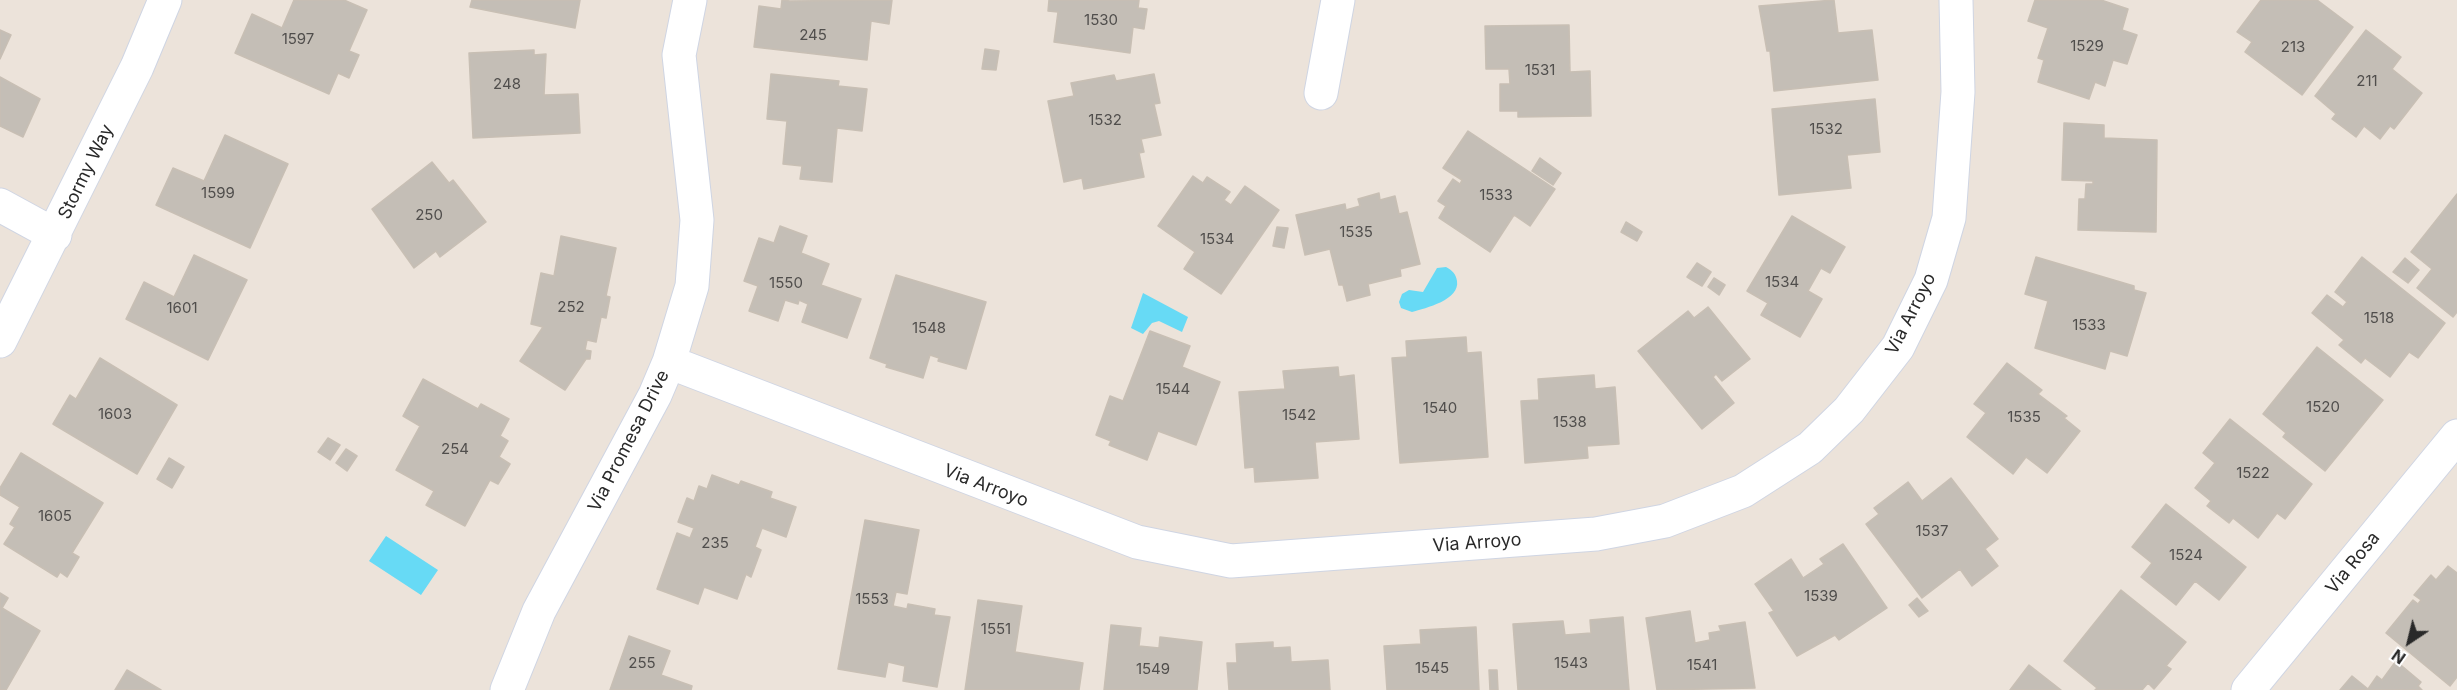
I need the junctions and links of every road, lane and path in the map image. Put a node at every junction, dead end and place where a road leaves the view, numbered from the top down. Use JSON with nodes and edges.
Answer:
{"nodes":[{"id":1,"x":165,"y":0,"type":"edge"},
{"id":2,"x":690,"y":0,"type":"edge"},
{"id":3,"x":1338,"y":0,"type":"edge"},
{"id":4,"x":1956,"y":0,"type":"edge"},
{"id":5,"x":1321,"y":93,"type":"dead end"},
{"id":6,"x":0,"y":205,"type":"edge"},
{"id":7,"x":55,"y":235,"type":"junction"},
{"id":8,"x":0,"y":341,"type":"edge"},
{"id":9,"x":669,"y":362,"type":"junction"},
{"id":10,"x":2457,"y":436,"type":"edge"},
{"id":11,"x":507,"y":690,"type":"edge"},
{"id":12,"x":2248,"y":690,"type":"edge"}],
"edges":[{"from":1,"to":7,"type":"street","name":"Stormy Way"},
{"from":2,"to":9,"type":"street","name":"Via Promesa Drive"},
{"from":3,"to":5,"type":"street"},
{"from":4,"to":9,"type":"street","name":"Via Arroyo"},
{"from":6,"to":7,"type":"street"},
{"from":7,"to":8,"type":"street","name":"Stormy Way"},
{"from":9,"to":11,"type":"street","name":"Via Promesa Drive"},
{"from":10,"to":12,"type":"street","name":"Via Rosa"}]}
